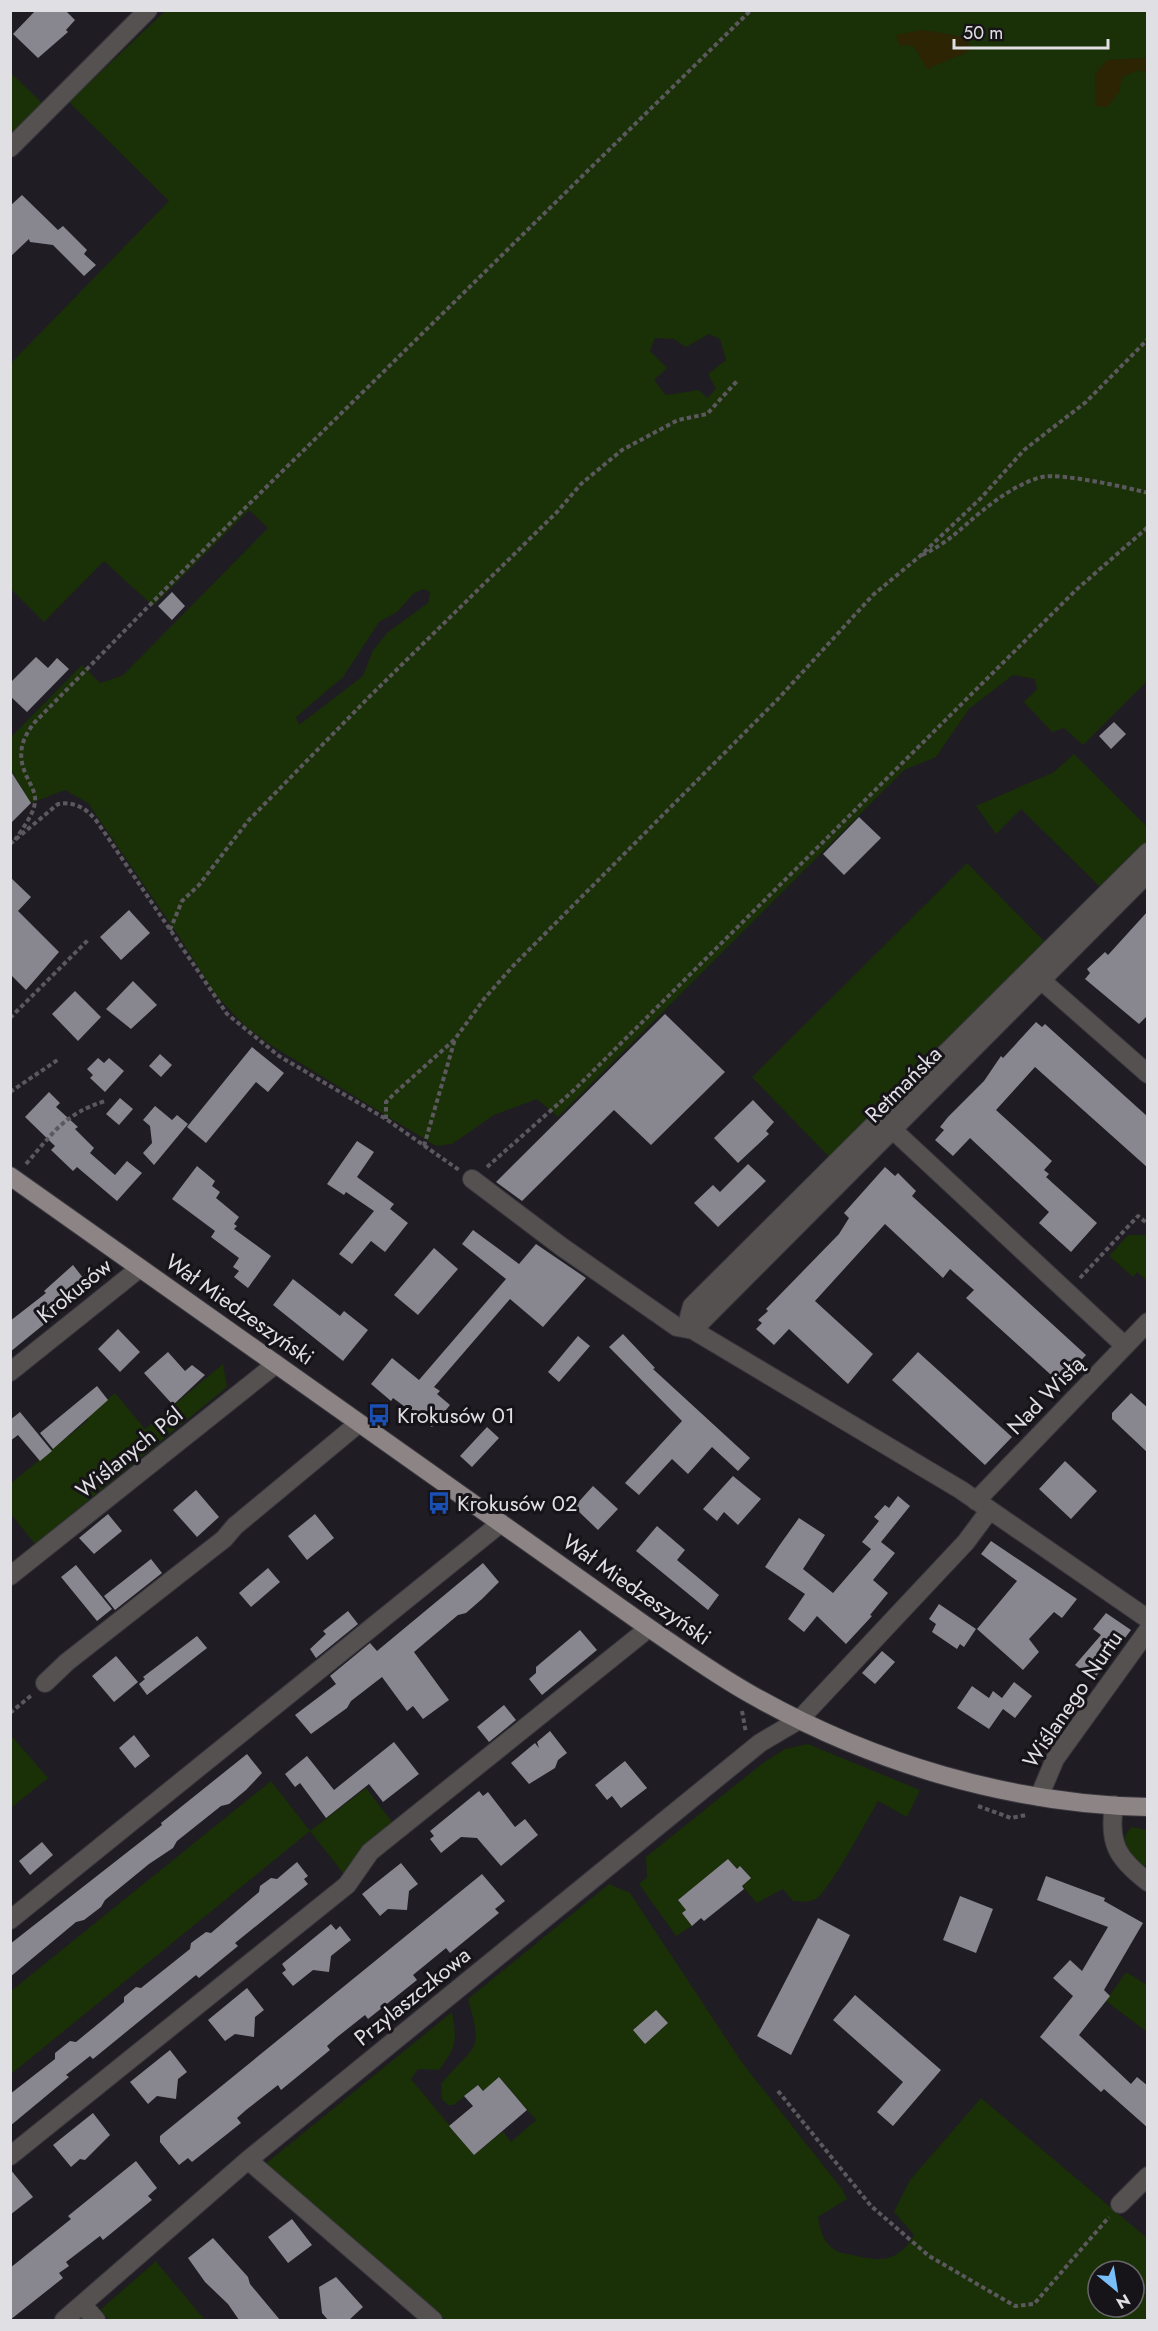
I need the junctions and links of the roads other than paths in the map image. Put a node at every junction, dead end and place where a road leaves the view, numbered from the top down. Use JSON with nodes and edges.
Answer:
{"nodes":[{"id":1,"x":148,"y":10,"type":"edge"},
{"id":2,"x":10,"y":148,"type":"edge"},
{"id":3,"x":1148,"y":852,"type":"edge"},
{"id":4,"x":1148,"y":873,"type":"edge"},
{"id":5,"x":1041,"y":980,"type":"junction"},
{"id":6,"x":1148,"y":1074,"type":"edge"},
{"id":7,"x":892,"y":1129,"type":"junction"},
{"id":8,"x":12,"y":1177,"type":"edge"},
{"id":9,"x":476,"y":1182,"type":"road end"},
{"id":10,"x":140,"y":1268,"type":"junction"},
{"id":11,"x":1148,"y":1322,"type":"edge"},
{"id":12,"x":693,"y":1330,"type":"junction"},
{"id":13,"x":1125,"y":1346,"type":"junction"},
{"id":14,"x":276,"y":1364,"type":"junction"},
{"id":15,"x":10,"y":1372,"type":"edge"},
{"id":16,"x":359,"y":1423,"type":"junction"},
{"id":17,"x":982,"y":1506,"type":"junction"},
{"id":18,"x":501,"y":1523,"type":"junction"},
{"id":19,"x":10,"y":1576,"type":"edge"},
{"id":20,"x":1148,"y":1619,"type":"edge"},
{"id":21,"x":649,"y":1628,"type":"junction"},
{"id":22,"x":1148,"y":1630,"type":"edge"},
{"id":23,"x":45,"y":1683,"type":"road end"},
{"id":24,"x":799,"y":1720,"type":"junction"},
{"id":25,"x":1039,"y":1797,"type":"junction"},
{"id":26,"x":1114,"y":1806,"type":"junction"},
{"id":27,"x":1148,"y":1807,"type":"edge"},
{"id":28,"x":1148,"y":1882,"type":"edge"},
{"id":29,"x":10,"y":1920,"type":"edge"},
{"id":30,"x":10,"y":2156,"type":"edge"},
{"id":31,"x":248,"y":2160,"type":"junction"},
{"id":32,"x":1148,"y":2176,"type":"edge"},
{"id":33,"x":1120,"y":2204,"type":"road end"},
{"id":34,"x":83,"y":2304,"type":"junction"},
{"id":35,"x":64,"y":2320,"type":"edge"},
{"id":36,"x":96,"y":2320,"type":"edge"},
{"id":37,"x":433,"y":2320,"type":"edge"}],
"edges":[{"from":1,"to":2,"type":"street"},
{"from":3,"to":12,"type":"street"},
{"from":4,"to":5,"type":"street","name":"Retmańska"},
{"from":5,"to":6,"type":"street"},
{"from":5,"to":7,"type":"street","name":"Retmańska"},
{"from":7,"to":12,"type":"street","name":"Retmańska"},
{"from":7,"to":13,"type":"street"},
{"from":8,"to":10,"type":"main road","name":"Wał Miedzeszyński"},
{"from":9,"to":12,"type":"street"},
{"from":10,"to":14,"type":"main road","name":"Wał Miedzeszyński"},
{"from":10,"to":15,"type":"street","name":"Krokusów"},
{"from":11,"to":13,"type":"street","name":"Nad Wisłą"},
{"from":12,"to":17,"type":"street"},
{"from":13,"to":17,"type":"street","name":"Nad Wisłą"},
{"from":14,"to":16,"type":"main road","name":"Wał Miedzeszyński"},
{"from":14,"to":19,"type":"street","name":"Wiślanych Pól"},
{"from":16,"to":18,"type":"main road","name":"Wał Miedzeszyński"},
{"from":16,"to":23,"type":"street"},
{"from":17,"to":20,"type":"street"},
{"from":17,"to":24,"type":"street","name":"Nad Wisłą"},
{"from":18,"to":21,"type":"main road","name":"Wał Miedzeszyński"},
{"from":18,"to":29,"type":"street"},
{"from":21,"to":24,"type":"main road","name":"Wał Miedzeszyński"},
{"from":21,"to":30,"type":"street"},
{"from":22,"to":25,"type":"street","name":"Wiślanego Nurtu"},
{"from":24,"to":25,"type":"main road","name":"Wał Miedzeszyński"},
{"from":24,"to":31,"type":"street","name":"Przylaszczkowa"},
{"from":25,"to":26,"type":"main road","name":"Wał Miedzeszyński"},
{"from":26,"to":27,"type":"main road","name":"Wał Miedzeszyński"},
{"from":26,"to":28,"type":"street"},
{"from":31,"to":34,"type":"street","name":"Przylaszczkowa"},
{"from":31,"to":37,"type":"street"},
{"from":32,"to":33,"type":"street"},
{"from":34,"to":35,"type":"street","name":"Przylaszczkowa"},
{"from":34,"to":36,"type":"street"}]}
